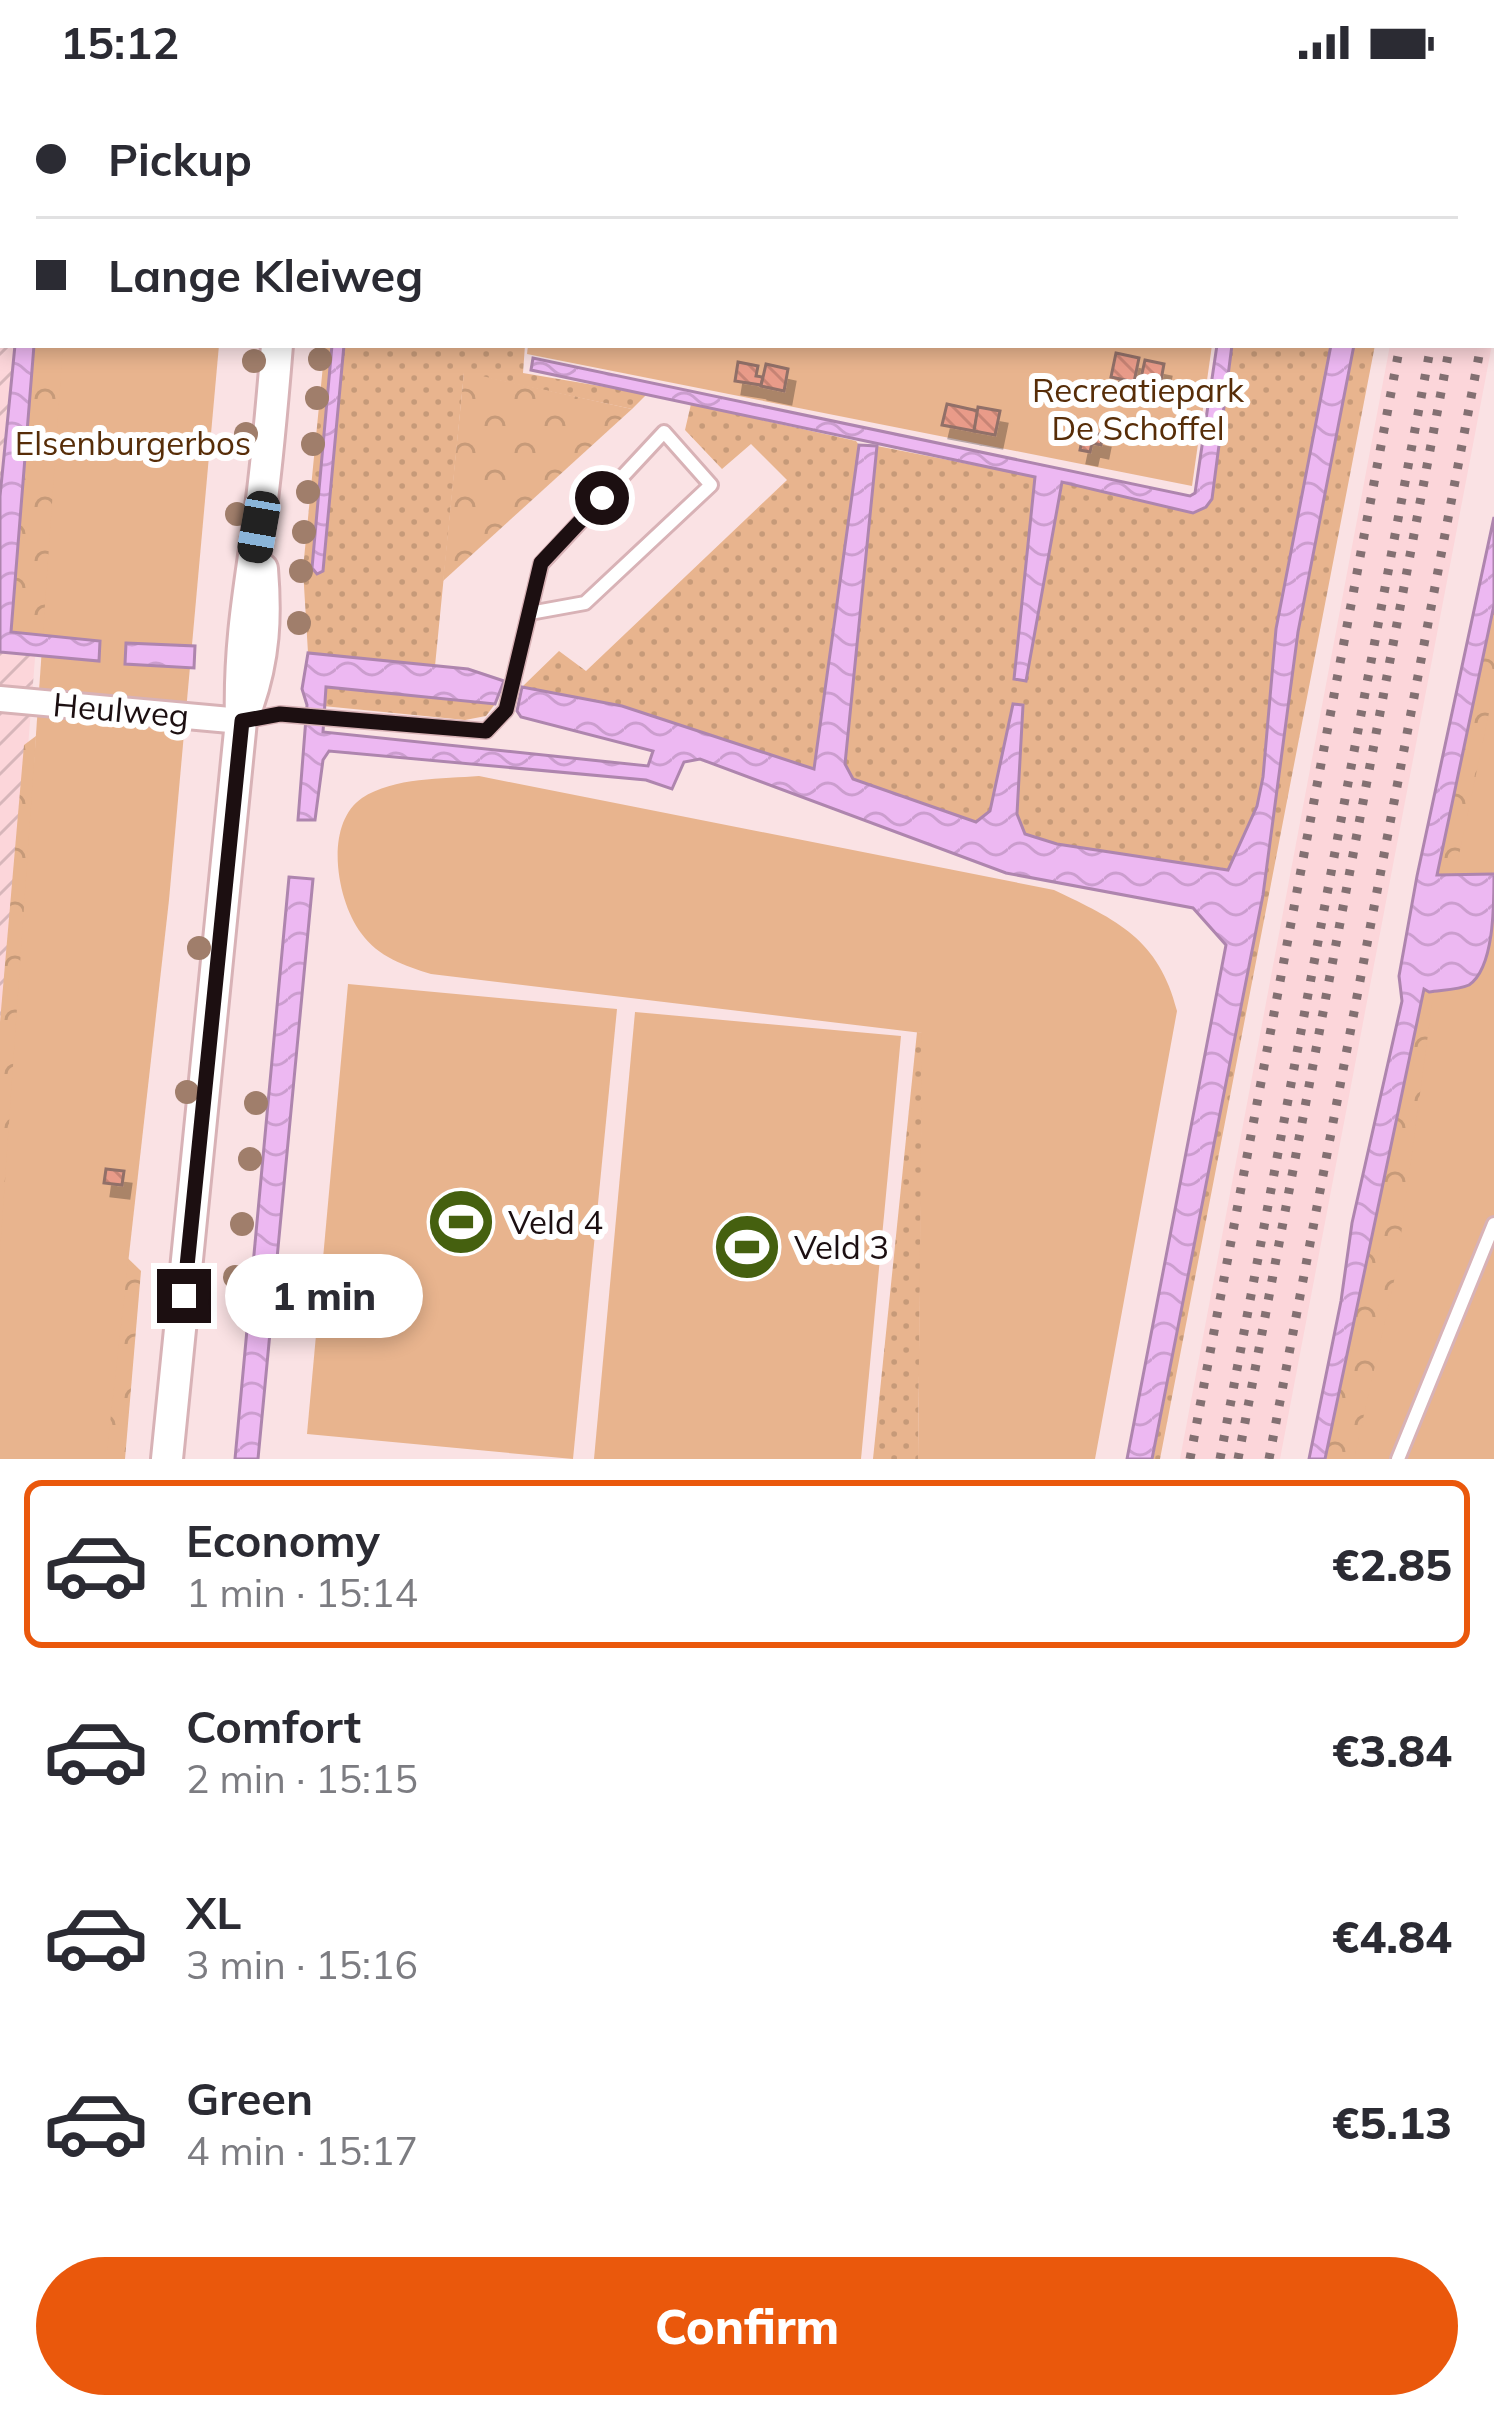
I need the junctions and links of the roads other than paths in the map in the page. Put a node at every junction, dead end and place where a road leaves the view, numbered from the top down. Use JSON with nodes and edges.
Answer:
{"nodes":[{"id":1,"x":277,"y":348,"type":"edge"},
{"id":2,"x":530,"y":613,"type":"junction"},
{"id":3,"x":0,"y":699,"type":"edge"},
{"id":4,"x":242,"y":721,"type":"junction"},
{"id":5,"x":1494,"y":1224,"type":"edge"},
{"id":6,"x":167,"y":1459,"type":"edge"},
{"id":7,"x":1398,"y":1459,"type":"edge"}],
"edges":[{"from":1,"to":4,"type":"street"},
{"from":2,"to":2,"type":"lane"},
{"from":2,"to":4,"type":"lane"},
{"from":3,"to":4,"type":"street","name":"Heulweg"},
{"from":4,"to":6,"type":"street"},
{"from":5,"to":7,"type":"lane"}]}
